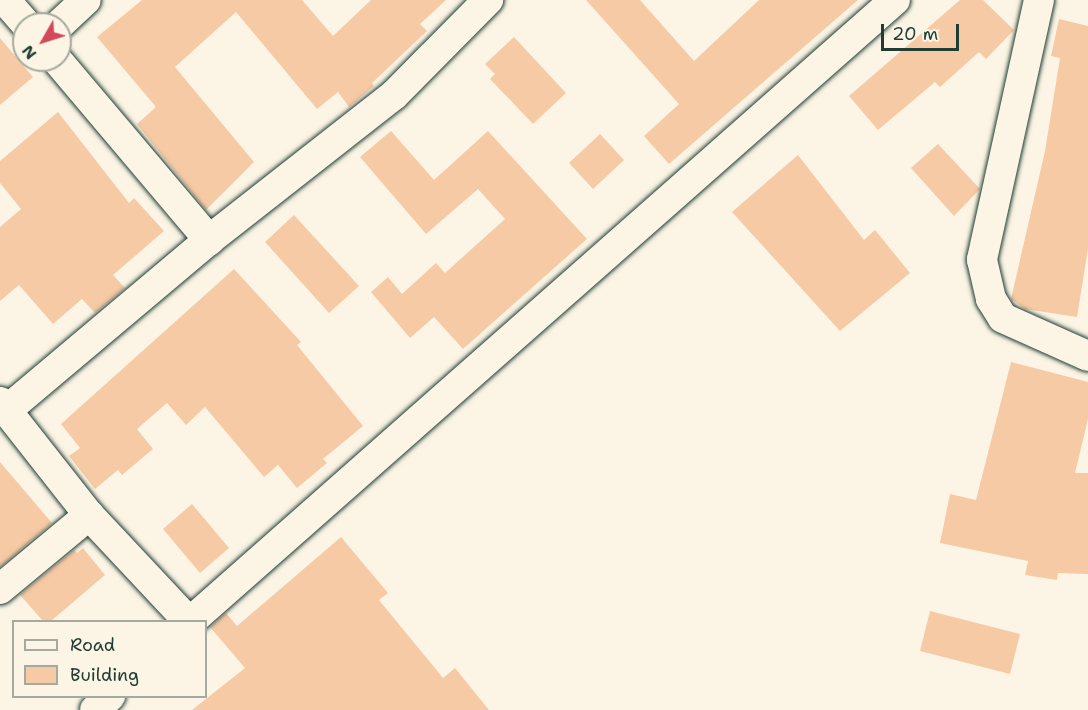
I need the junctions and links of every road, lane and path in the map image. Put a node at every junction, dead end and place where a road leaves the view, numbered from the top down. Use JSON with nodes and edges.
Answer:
{"nodes":[{"id":1,"x":5,"y":0,"type":"edge"},
{"id":2,"x":86,"y":0,"type":"edge"},
{"id":3,"x":488,"y":0,"type":"edge"},
{"id":4,"x":895,"y":0,"type":"edge"},
{"id":5,"x":1039,"y":0,"type":"edge"},
{"id":6,"x":16,"y":12,"type":"edge"},
{"id":7,"x":72,"y":13,"type":"edge"},
{"id":8,"x":67,"y":72,"type":"edge"},
{"id":9,"x":209,"y":240,"type":"junction"},
{"id":10,"x":1088,"y":356,"type":"edge"},
{"id":11,"x":4,"y":406,"type":"edge"},
{"id":12,"x":89,"y":515,"type":"junction"},
{"id":13,"x":0,"y":589,"type":"edge"},
{"id":14,"x":188,"y":620,"type":"edge"},
{"id":15,"x":190,"y":620,"type":"edge"},
{"id":16,"x":108,"y":698,"type":"edge"},
{"id":17,"x":95,"y":710,"type":"edge"}],
"edges":[{"from":1,"to":6,"type":"street"},
{"from":2,"to":7,"type":"street"},
{"from":3,"to":9,"type":"street"},
{"from":4,"to":15,"type":"street"},
{"from":5,"to":10,"type":"street"},
{"from":8,"to":9,"type":"street"},
{"from":9,"to":11,"type":"street"},
{"from":11,"to":12,"type":"street"},
{"from":12,"to":13,"type":"street"},
{"from":12,"to":14,"type":"street"},
{"from":16,"to":17,"type":"street"}]}
